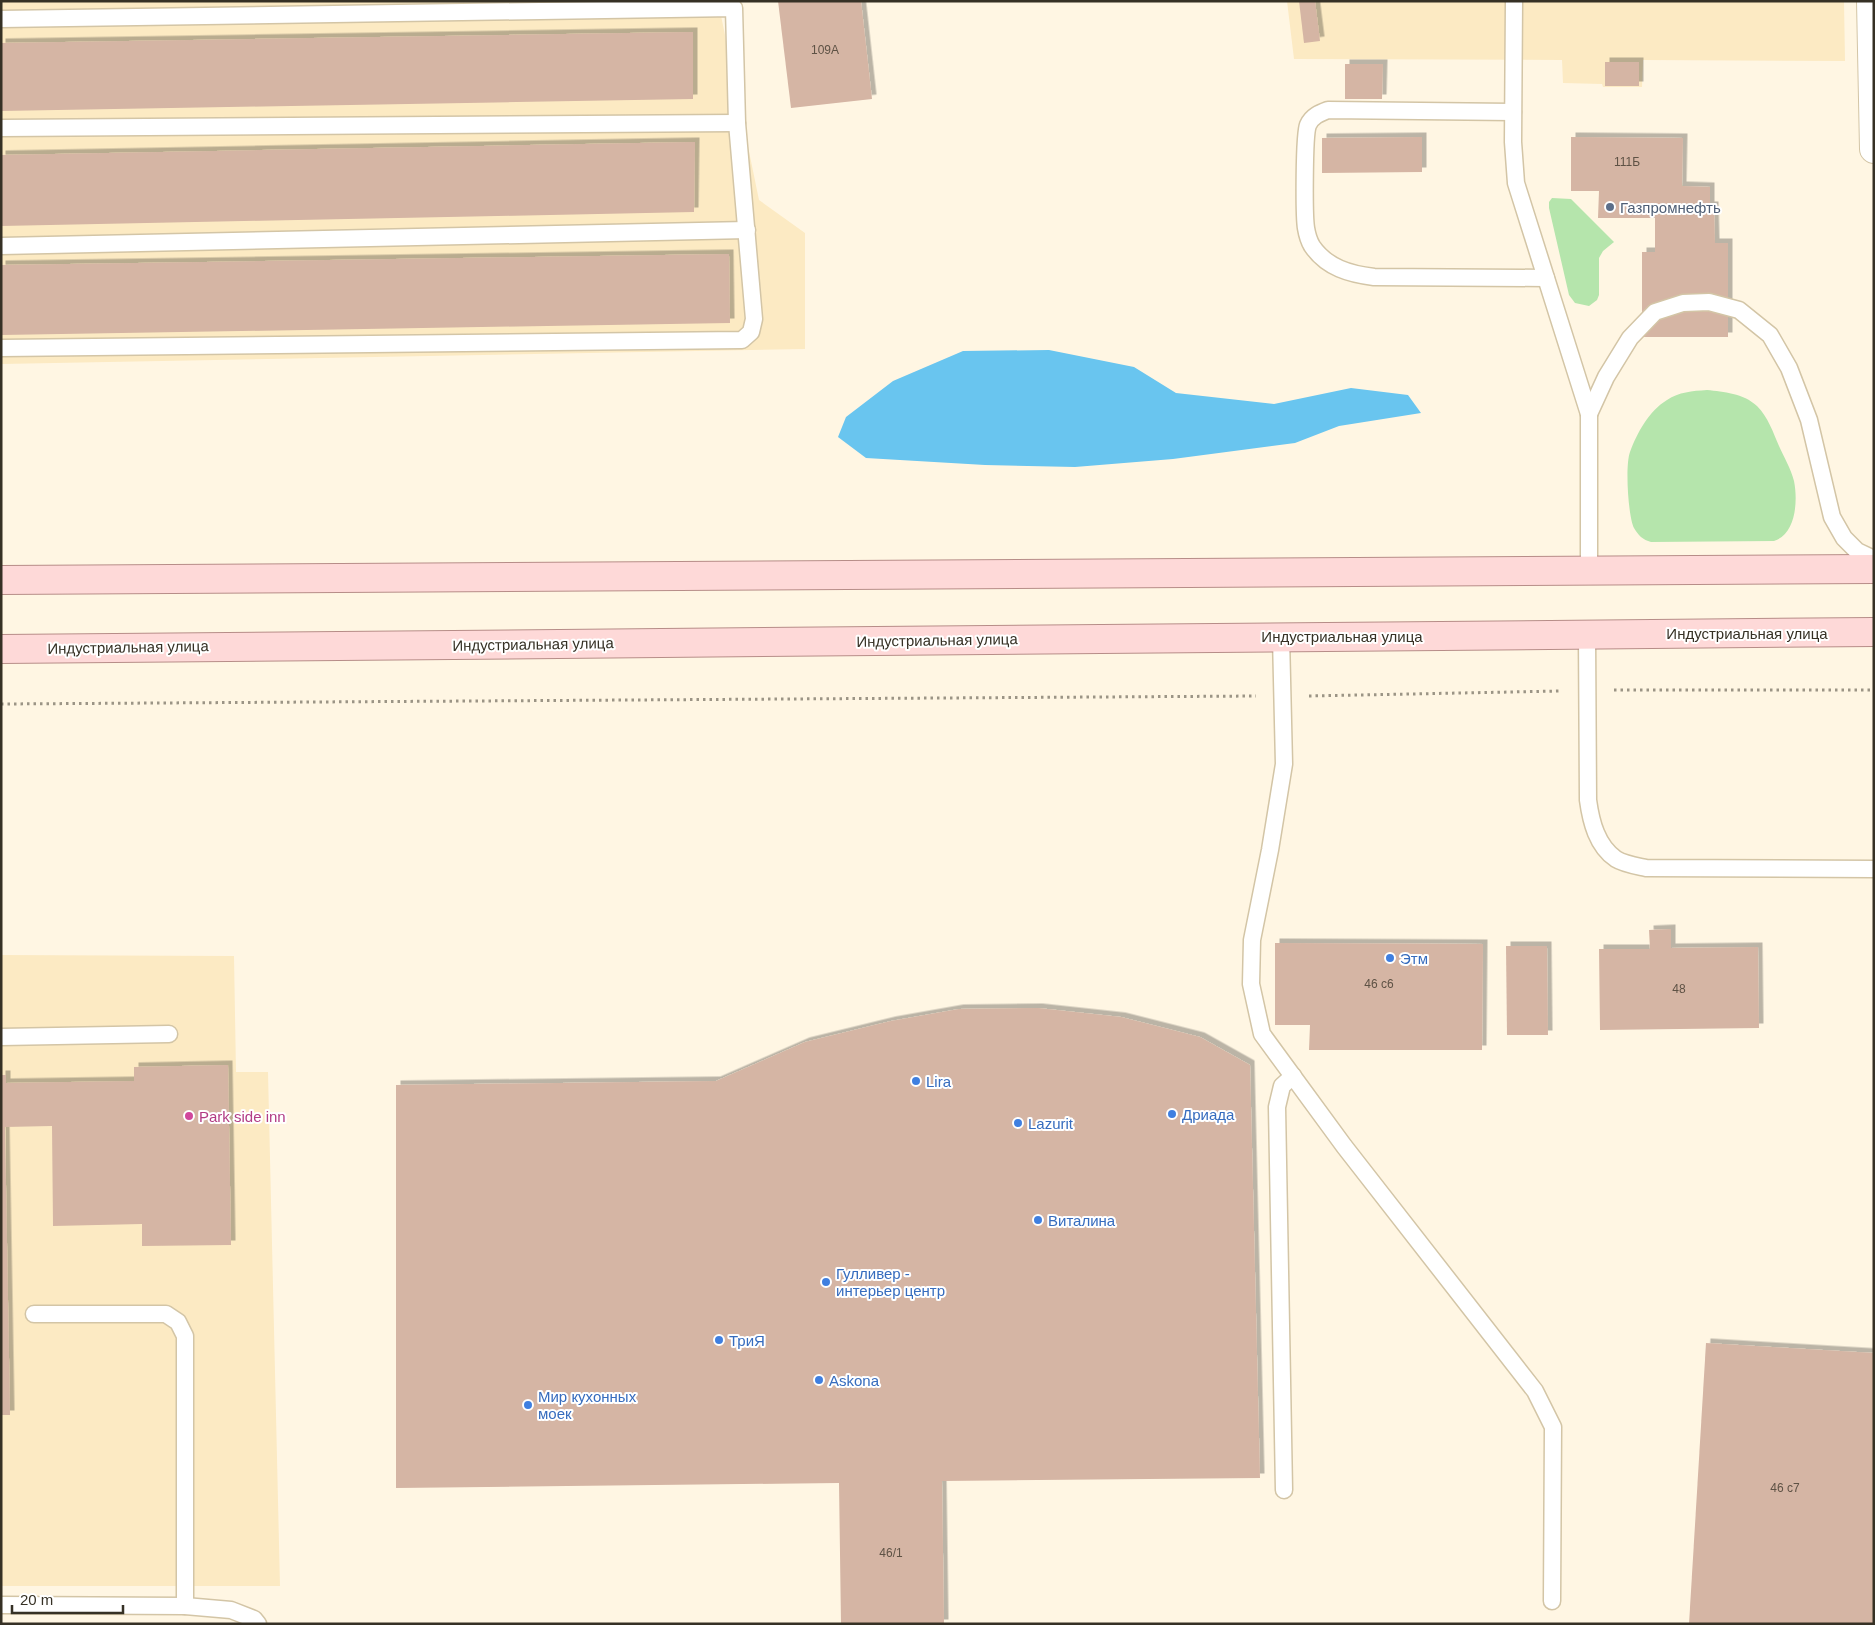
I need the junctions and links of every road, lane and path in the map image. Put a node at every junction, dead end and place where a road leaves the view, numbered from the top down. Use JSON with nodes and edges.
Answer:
{"nodes":[{"id":1,"x":1514,"y":1,"type":"edge"},
{"id":2,"x":1871,"y":1,"type":"edge"},
{"id":3,"x":734,"y":5,"type":"edge"},
{"id":4,"x":1,"y":19,"type":"edge"},
{"id":5,"x":1513,"y":112,"type":"junction"},
{"id":6,"x":738,"y":123,"type":"junction"},
{"id":7,"x":1,"y":128,"type":"edge"},
{"id":8,"x":1874,"y":149,"type":"edge"},
{"id":9,"x":747,"y":230,"type":"junction"},
{"id":10,"x":1,"y":246,"type":"edge"},
{"id":11,"x":1546,"y":278,"type":"junction"},
{"id":12,"x":1,"y":348,"type":"edge"},
{"id":13,"x":1589,"y":414,"type":"junction"},
{"id":14,"x":1874,"y":558,"type":"edge"},
{"id":15,"x":1874,"y":570,"type":"edge"},
{"id":16,"x":1589,"y":572,"type":"junction"},
{"id":17,"x":1,"y":580,"type":"edge"},
{"id":18,"x":1874,"y":632,"type":"edge"},
{"id":19,"x":1587,"y":635,"type":"junction"},
{"id":20,"x":1280,"y":637,"type":"junction"},
{"id":21,"x":1,"y":648,"type":"edge"},
{"id":22,"x":1588,"y":690,"type":"junction"},
{"id":23,"x":1874,"y":690,"type":"edge"},
{"id":24,"x":1283,"y":696,"type":"junction"},
{"id":25,"x":1,"y":704,"type":"edge"},
{"id":26,"x":1874,"y":869,"type":"edge"},
{"id":27,"x":169,"y":1034,"type":"dead end"},
{"id":28,"x":1,"y":1038,"type":"edge"},
{"id":29,"x":1293,"y":1076,"type":"junction"},
{"id":30,"x":34,"y":1314,"type":"dead end"},
{"id":31,"x":1284,"y":1490,"type":"dead end"},
{"id":32,"x":1552,"y":1601,"type":"dead end"},
{"id":33,"x":1,"y":1605,"type":"edge"},
{"id":34,"x":185,"y":1606,"type":"junction"},
{"id":35,"x":258,"y":1624,"type":"edge"}],
"edges":[{"from":1,"to":5,"type":"lane"},
{"from":2,"to":8,"type":"street"},
{"from":3,"to":4,"type":"lane"},
{"from":3,"to":6,"type":"lane"},
{"from":5,"to":11,"type":"lane"},
{"from":5,"to":11,"type":"lane"},
{"from":6,"to":7,"type":"lane"},
{"from":6,"to":9,"type":"lane"},
{"from":9,"to":10,"type":"lane"},
{"from":9,"to":12,"type":"lane"},
{"from":11,"to":13,"type":"lane"},
{"from":13,"to":14,"type":"lane"},
{"from":13,"to":16,"type":"lane"},
{"from":15,"to":16,"type":"main road"},
{"from":16,"to":17,"type":"main road"},
{"from":18,"to":19,"type":"main road","name":"Индустриальная улица"},
{"from":19,"to":20,"type":"main road","name":"Индустриальная улица"},
{"from":19,"to":22,"type":"lane"},
{"from":20,"to":21,"type":"main road","name":"Индустриальная улица"},
{"from":20,"to":24,"type":"lane"},
{"from":22,"to":23,"type":"path"},
{"from":22,"to":24,"type":"path"},
{"from":22,"to":26,"type":"lane"},
{"from":24,"to":25,"type":"path"},
{"from":24,"to":29,"type":"lane"},
{"from":27,"to":28,"type":"lane"},
{"from":29,"to":31,"type":"lane"},
{"from":29,"to":32,"type":"lane"},
{"from":30,"to":34,"type":"lane"},
{"from":33,"to":34,"type":"lane"},
{"from":34,"to":35,"type":"lane"}]}
